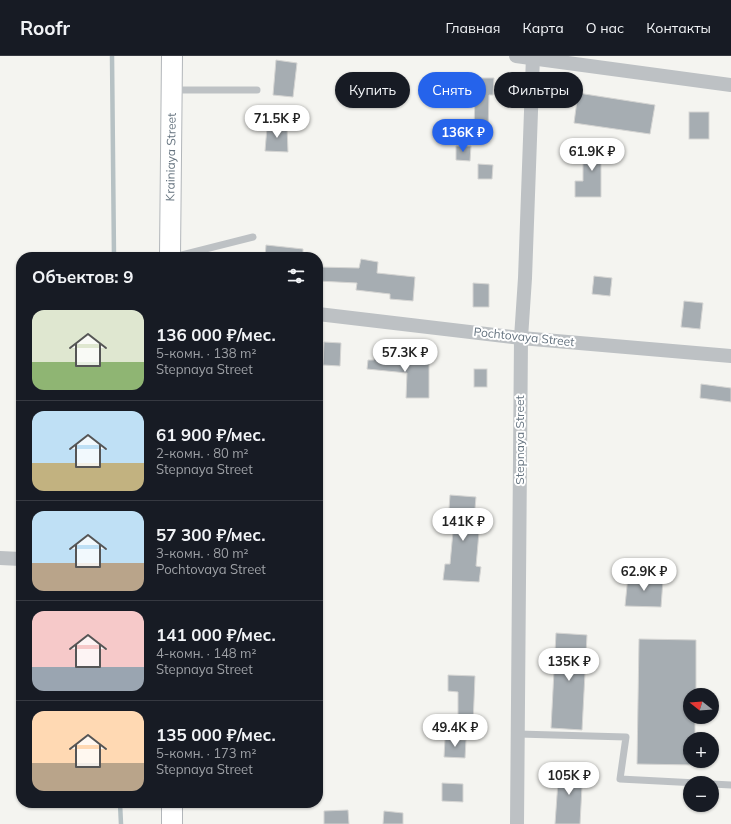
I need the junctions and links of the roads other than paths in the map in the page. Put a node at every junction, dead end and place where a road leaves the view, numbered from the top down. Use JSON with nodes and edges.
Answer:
{"nodes":[{"id":1,"x":172,"y":56,"type":"edge"},
{"id":2,"x":516,"y":56,"type":"edge"},
{"id":3,"x":533,"y":57,"type":"edge"},
{"id":4,"x":731,"y":85,"type":"edge"},
{"id":5,"x":172,"y":90,"type":"junction"},
{"id":6,"x":257,"y":90,"type":"dead end"},
{"id":7,"x":253,"y":237,"type":"dead end"},
{"id":8,"x":170,"y":252,"type":"edge"},
{"id":9,"x":194,"y":252,"type":"edge"},
{"id":10,"x":323,"y":315,"type":"edge"},
{"id":11,"x":521,"y":338,"type":"junction"},
{"id":12,"x":731,"y":356,"type":"edge"},
{"id":13,"x":0,"y":558,"type":"edge"},
{"id":14,"x":16,"y":558,"type":"edge"},
{"id":15,"x":518,"y":734,"type":"junction"},
{"id":16,"x":683,"y":782,"type":"edge"},
{"id":17,"x":719,"y":784,"type":"edge"},
{"id":18,"x":731,"y":785,"type":"edge"},
{"id":19,"x":172,"y":808,"type":"edge"},
{"id":20,"x":172,"y":824,"type":"edge"},
{"id":21,"x":517,"y":824,"type":"edge"}],
"edges":[{"from":1,"to":5,"type":"main road","name":"Krainiaya Street"},
{"from":2,"to":3,"type":"street"},
{"from":3,"to":4,"type":"street"},
{"from":3,"to":11,"type":"street","name":"Stepnaya Street"},
{"from":5,"to":6,"type":"lane"},
{"from":5,"to":8,"type":"main road","name":"Krainiaya Street"},
{"from":7,"to":9,"type":"lane"},
{"from":10,"to":11,"type":"street","name":"Pochtovaya Street"},
{"from":11,"to":12,"type":"street","name":"Pochtovaya Street"},
{"from":11,"to":15,"type":"street","name":"Stepnaya Street"},
{"from":13,"to":14,"type":"street"},
{"from":15,"to":16,"type":"lane"},
{"from":15,"to":21,"type":"street","name":"Stepnaya Street"},
{"from":17,"to":18,"type":"lane"},
{"from":19,"to":20,"type":"main road"}]}
